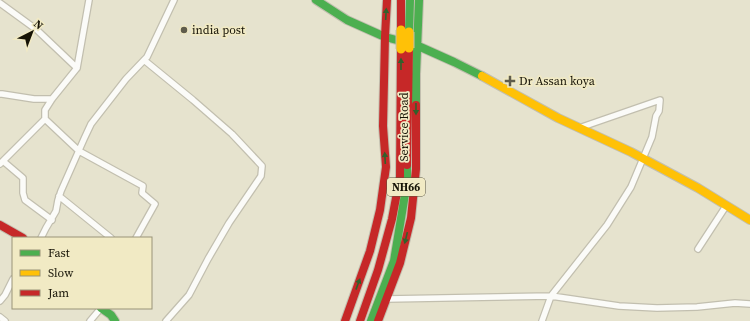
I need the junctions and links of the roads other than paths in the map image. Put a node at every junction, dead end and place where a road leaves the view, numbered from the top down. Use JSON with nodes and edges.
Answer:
{"nodes":[{"id":1,"x":89,"y":0,"type":"edge"},
{"id":2,"x":174,"y":0,"type":"edge"},
{"id":3,"x":316,"y":0,"type":"edge"},
{"id":4,"x":387,"y":0,"type":"edge"},
{"id":5,"x":401,"y":0,"type":"edge"},
{"id":6,"x":410,"y":0,"type":"edge"},
{"id":7,"x":418,"y":0,"type":"edge"},
{"id":8,"x":0,"y":3,"type":"edge"},
{"id":9,"x":405,"y":31,"type":"junction"},
{"id":10,"x":385,"y":37,"type":"junction"},
{"id":11,"x":409,"y":47,"type":"junction"},
{"id":12,"x":144,"y":60,"type":"junction"},
{"id":13,"x":77,"y":68,"type":"junction"},
{"id":14,"x":0,"y":94,"type":"edge"},
{"id":15,"x":52,"y":99,"type":"junction"},
{"id":16,"x":45,"y":119,"type":"junction"},
{"id":17,"x":580,"y":128,"type":"junction"},
{"id":18,"x":79,"y":151,"type":"junction"},
{"id":19,"x":642,"y":159,"type":"junction"},
{"id":20,"x":2,"y":163,"type":"edge"},
{"id":21,"x":59,"y":196,"type":"junction"},
{"id":22,"x":726,"y":206,"type":"junction"},
{"id":23,"x":52,"y":220,"type":"junction"},
{"id":24,"x":750,"y":220,"type":"edge"},
{"id":25,"x":0,"y":225,"type":"edge"},
{"id":26,"x":21,"y":237,"type":"edge"},
{"id":27,"x":42,"y":237,"type":"edge"},
{"id":28,"x":110,"y":237,"type":"edge"},
{"id":29,"x":137,"y":237,"type":"edge"},
{"id":30,"x":698,"y":249,"type":"dead end"},
{"id":31,"x":12,"y":281,"type":"edge"},
{"id":32,"x":551,"y":296,"type":"junction"},
{"id":33,"x":387,"y":299,"type":"junction"},
{"id":34,"x":1,"y":300,"type":"edge"},
{"id":35,"x":750,"y":304,"type":"edge"},
{"id":36,"x":100,"y":309,"type":"edge"},
{"id":37,"x":102,"y":309,"type":"edge"},
{"id":38,"x":0,"y":317,"type":"edge"},
{"id":39,"x":5,"y":321,"type":"edge"},
{"id":40,"x":90,"y":321,"type":"edge"},
{"id":41,"x":115,"y":321,"type":"edge"},
{"id":42,"x":166,"y":321,"type":"edge"},
{"id":43,"x":345,"y":321,"type":"edge"},
{"id":44,"x":360,"y":321,"type":"edge"},
{"id":45,"x":371,"y":321,"type":"edge"},
{"id":46,"x":378,"y":321,"type":"edge"},
{"id":47,"x":542,"y":321,"type":"edge"}],
"edges":[{"from":1,"to":13,"type":"street"},
{"from":2,"to":12,"type":"street"},
{"from":3,"to":10,"type":"main road"},
{"from":10,"to":4,"type":"main road","one_way":true},
{"from":5,"to":9,"type":"main road","number":"NH66"},
{"from":6,"to":9,"type":"main road","number":"NH66"},
{"from":7,"to":11,"type":"main road","name":"Service Road"},
{"from":8,"to":13,"type":"street"},
{"from":9,"to":11,"type":"main road","number":"NH66","bridge":true},
{"from":10,"to":11,"type":"main road"},
{"from":43,"to":10,"type":"main road","one_way":true},
{"from":11,"to":17,"type":"main road"},
{"from":11,"to":33,"type":"main road","name":"Service Road","one_way":true},
{"from":44,"to":11,"type":"main road","number":"NH66","one_way":true},
{"from":11,"to":45,"type":"main road","number":"NH66"},
{"from":12,"to":18,"type":"street"},
{"from":12,"to":42,"type":"street"},
{"from":13,"to":15,"type":"street"},
{"from":14,"to":15,"type":"street"},
{"from":15,"to":16,"type":"street"},
{"from":16,"to":18,"type":"street"},
{"from":16,"to":20,"type":"street"},
{"from":17,"to":19,"type":"main road"},
{"from":17,"to":19,"type":"street"},
{"from":18,"to":21,"type":"street"},
{"from":18,"to":29,"type":"street"},
{"from":19,"to":22,"type":"main road"},
{"from":19,"to":32,"type":"street"},
{"from":20,"to":23,"type":"street"},
{"from":21,"to":23,"type":"street"},
{"from":21,"to":28,"type":"street"},
{"from":22,"to":24,"type":"main road"},
{"from":22,"to":30,"type":"street"},
{"from":23,"to":27,"type":"street"},
{"from":25,"to":26,"type":"main road"},
{"from":31,"to":34,"type":"street"},
{"from":32,"to":33,"type":"street"},
{"from":32,"to":35,"type":"street"},
{"from":32,"to":47,"type":"street"},
{"from":33,"to":46,"type":"main road","name":"Service Road"},
{"from":36,"to":40,"type":"street"},
{"from":37,"to":41,"type":"main road"},
{"from":38,"to":39,"type":"street"}]}
